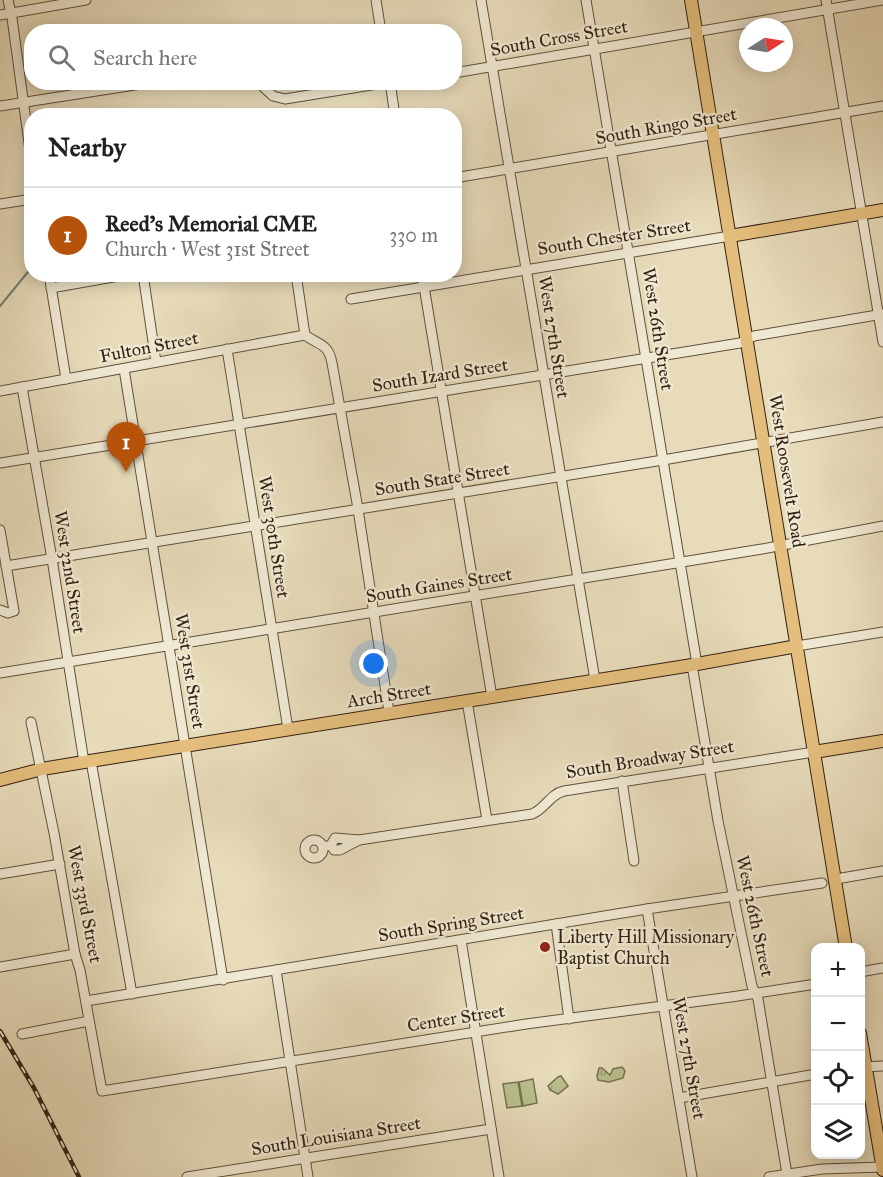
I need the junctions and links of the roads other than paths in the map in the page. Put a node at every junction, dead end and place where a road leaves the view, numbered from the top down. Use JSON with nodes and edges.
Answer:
{"nodes":[{"id":1,"x":8,"y":0,"type":"edge"},
{"id":2,"x":86,"y":0,"type":"edge"},
{"id":3,"x":376,"y":0,"type":"edge"},
{"id":4,"x":481,"y":0,"type":"edge"},
{"id":5,"x":586,"y":0,"type":"edge"},
{"id":6,"x":691,"y":0,"type":"edge"},
{"id":7,"x":883,"y":0,"type":"edge"},
{"id":8,"x":58,"y":2,"type":"edge"},
{"id":9,"x":826,"y":5,"type":"edge"},
{"id":10,"x":11,"y":12,"type":"junction"},
{"id":11,"x":0,"y":15,"type":"edge"},
{"id":12,"x":380,"y":24,"type":"edge"},
{"id":13,"x":696,"y":32,"type":"junction"},
{"id":14,"x":595,"y":49,"type":"junction"},
{"id":15,"x":492,"y":66,"type":"junction"},
{"id":16,"x":462,"y":72,"type":"edge"},
{"id":17,"x":99,"y":90,"type":"edge"},
{"id":18,"x":267,"y":90,"type":"edge"},
{"id":19,"x":341,"y":90,"type":"edge"},
{"id":20,"x":391,"y":90,"type":"edge"},
{"id":21,"x":23,"y":101,"type":"junction"},
{"id":22,"x":0,"y":106,"type":"edge"},
{"id":23,"x":883,"y":106,"type":"edge"},
{"id":24,"x":24,"y":108,"type":"edge"},
{"id":25,"x":394,"y":108,"type":"edge"},
{"id":26,"x":844,"y":112,"type":"junction"},
{"id":27,"x":713,"y":134,"type":"junction"},
{"id":28,"x":612,"y":152,"type":"junction"},
{"id":29,"x":510,"y":169,"type":"junction"},
{"id":30,"x":462,"y":177,"type":"edge"},
{"id":31,"x":24,"y":200,"type":"edge"},
{"id":32,"x":0,"y":204,"type":"edge"},
{"id":33,"x":883,"y":210,"type":"edge"},
{"id":34,"x":861,"y":214,"type":"junction"},
{"id":35,"x":730,"y":236,"type":"junction"},
{"id":36,"x":628,"y":253,"type":"junction"},
{"id":37,"x":527,"y":269,"type":"junction"},
{"id":38,"x":462,"y":280,"type":"edge"},
{"id":39,"x":50,"y":282,"type":"edge"},
{"id":40,"x":85,"y":282,"type":"edge"},
{"id":41,"x":144,"y":282,"type":"edge"},
{"id":42,"x":297,"y":282,"type":"edge"},
{"id":43,"x":423,"y":282,"type":"edge"},
{"id":44,"x":448,"y":282,"type":"edge"},
{"id":45,"x":424,"y":286,"type":"junction"},
{"id":46,"x":51,"y":288,"type":"junction"},
{"id":47,"x":351,"y":299,"type":"dead end"},
{"id":48,"x":881,"y":315,"type":"edge"},
{"id":49,"x":305,"y":335,"type":"junction"},
{"id":50,"x":747,"y":340,"type":"junction"},
{"id":51,"x":883,"y":342,"type":"edge"},
{"id":52,"x":227,"y":349,"type":"junction"},
{"id":53,"x":646,"y":358,"type":"junction"},
{"id":54,"x":156,"y":362,"type":"junction"},
{"id":55,"x":124,"y":369,"type":"junction"},
{"id":56,"x":544,"y":375,"type":"junction"},
{"id":57,"x":66,"y":379,"type":"junction"},
{"id":58,"x":22,"y":387,"type":"junction"},
{"id":59,"x":0,"y":391,"type":"edge"},
{"id":60,"x":442,"y":391,"type":"junction"},
{"id":61,"x":340,"y":408,"type":"junction"},
{"id":62,"x":883,"y":422,"type":"edge"},
{"id":63,"x":239,"y":424,"type":"junction"},
{"id":64,"x":137,"y":441,"type":"junction"},
{"id":65,"x":764,"y":444,"type":"junction"},
{"id":66,"x":35,"y":457,"type":"junction"},
{"id":67,"x":663,"y":460,"type":"junction"},
{"id":68,"x":0,"y":463,"type":"edge"},
{"id":69,"x":560,"y":477,"type":"junction"},
{"id":70,"x":459,"y":493,"type":"junction"},
{"id":71,"x":358,"y":510,"type":"junction"},
{"id":72,"x":256,"y":526,"type":"junction"},
{"id":73,"x":883,"y":526,"type":"edge"},
{"id":74,"x":0,"y":530,"type":"edge"},
{"id":75,"x":152,"y":542,"type":"junction"},
{"id":76,"x":781,"y":544,"type":"junction"},
{"id":77,"x":52,"y":559,"type":"junction"},
{"id":78,"x":680,"y":562,"type":"junction"},
{"id":79,"x":6,"y":566,"type":"junction"},
{"id":80,"x":578,"y":579,"type":"junction"},
{"id":81,"x":475,"y":596,"type":"junction"},
{"id":82,"x":0,"y":610,"type":"edge"},
{"id":83,"x":373,"y":612,"type":"junction"},
{"id":84,"x":272,"y":629,"type":"junction"},
{"id":85,"x":883,"y":632,"type":"edge"},
{"id":86,"x":170,"y":646,"type":"junction"},
{"id":87,"x":797,"y":646,"type":"junction"},
{"id":88,"x":68,"y":662,"type":"junction"},
{"id":89,"x":694,"y":665,"type":"junction"},
{"id":90,"x":0,"y":673,"type":"edge"},
{"id":91,"x":595,"y":680,"type":"junction"},
{"id":92,"x":492,"y":697,"type":"junction"},
{"id":93,"x":466,"y":701,"type":"junction"},
{"id":94,"x":389,"y":712,"type":"junction"},
{"id":95,"x":31,"y":723,"type":"dead end"},
{"id":96,"x":288,"y":729,"type":"junction"},
{"id":97,"x":883,"y":741,"type":"edge"},
{"id":98,"x":186,"y":745,"type":"junction"},
{"id":99,"x":814,"y":752,"type":"junction"},
{"id":100,"x":87,"y":761,"type":"junction"},
{"id":101,"x":709,"y":768,"type":"junction"},
{"id":102,"x":42,"y":769,"type":"junction"},
{"id":103,"x":0,"y":780,"type":"edge"},
{"id":104,"x":622,"y":781,"type":"junction"},
{"id":105,"x":487,"y":820,"type":"junction"},
{"id":106,"x":327,"y":846,"type":"dead end"},
{"id":107,"x":634,"y":861,"type":"dead end"},
{"id":108,"x":60,"y":864,"type":"junction"},
{"id":109,"x":883,"y":872,"type":"edge"},
{"id":110,"x":0,"y":874,"type":"edge"},
{"id":111,"x":836,"y":879,"type":"junction"},
{"id":112,"x":822,"y":883,"type":"dead end"},
{"id":113,"x":733,"y":895,"type":"junction"},
{"id":114,"x":646,"y":909,"type":"junction"},
{"id":115,"x":556,"y":924,"type":"junction"},
{"id":116,"x":460,"y":940,"type":"junction"},
{"id":117,"x":845,"y":943,"type":"edge"},
{"id":118,"x":75,"y":954,"type":"junction"},
{"id":119,"x":0,"y":967,"type":"edge"},
{"id":120,"x":883,"y":968,"type":"edge"},
{"id":121,"x":276,"y":970,"type":"junction"},
{"id":122,"x":865,"y":971,"type":"edge"},
{"id":123,"x":223,"y":980,"type":"junction"},
{"id":124,"x":811,"y":985,"type":"edge"},
{"id":125,"x":757,"y":993,"type":"junction"},
{"id":126,"x":132,"y":994,"type":"junction"},
{"id":127,"x":86,"y":1001,"type":"junction"},
{"id":128,"x":663,"y":1006,"type":"junction"},
{"id":129,"x":569,"y":1019,"type":"junction"},
{"id":130,"x":89,"y":1021,"type":"junction"},
{"id":131,"x":476,"y":1032,"type":"junction"},
{"id":132,"x":22,"y":1034,"type":"dead end"},
{"id":133,"x":291,"y":1061,"type":"junction"},
{"id":134,"x":883,"y":1066,"type":"edge"},
{"id":135,"x":865,"y":1067,"type":"edge"},
{"id":136,"x":811,"y":1075,"type":"edge"},
{"id":137,"x":865,"y":1077,"type":"edge"},
{"id":138,"x":772,"y":1081,"type":"junction"},
{"id":139,"x":102,"y":1091,"type":"joint"},
{"id":140,"x":679,"y":1098,"type":"junction"},
{"id":141,"x":490,"y":1129,"type":"junction"},
{"id":142,"x":305,"y":1157,"type":"junction"},
{"id":143,"x":883,"y":1168,"type":"edge"},
{"id":144,"x":787,"y":1174,"type":"junction"},
{"id":145,"x":187,"y":1177,"type":"edge"},
{"id":146,"x":308,"y":1177,"type":"edge"},
{"id":147,"x":499,"y":1177,"type":"edge"},
{"id":148,"x":692,"y":1177,"type":"edge"},
{"id":149,"x":769,"y":1177,"type":"edge"}],
"edges":[{"from":1,"to":10,"type":"street"},
{"from":2,"to":8,"type":"street"},
{"from":3,"to":12,"type":"street"},
{"from":4,"to":15,"type":"street","name":"West 27th Street"},
{"from":5,"to":14,"type":"street","name":"West 26th Street"},
{"from":6,"to":13,"type":"main road","name":"West Roosevelt Road"},
{"from":7,"to":9,"type":"street","name":"South Cross Street"},
{"from":8,"to":10,"type":"street"},
{"from":9,"to":13,"type":"street","name":"South Cross Street"},
{"from":9,"to":26,"type":"street"},
{"from":10,"to":11,"type":"street"},
{"from":10,"to":21,"type":"street"},
{"from":13,"to":14,"type":"street","name":"South Cross Street"},
{"from":13,"to":27,"type":"main road","name":"West Roosevelt Road"},
{"from":14,"to":15,"type":"street","name":"South Cross Street"},
{"from":14,"to":28,"type":"street","name":"West 26th Street"},
{"from":15,"to":16,"type":"street","name":"South Cross Street"},
{"from":15,"to":29,"type":"street","name":"West 27th Street"},
{"from":17,"to":21,"type":"street"},
{"from":18,"to":19,"type":"street"},
{"from":20,"to":25,"type":"street"},
{"from":21,"to":22,"type":"street"},
{"from":21,"to":24,"type":"street"},
{"from":23,"to":26,"type":"street","name":"South Ringo Street"},
{"from":26,"to":27,"type":"street","name":"South Ringo Street"},
{"from":26,"to":34,"type":"street"},
{"from":27,"to":28,"type":"street","name":"South Ringo Street"},
{"from":27,"to":35,"type":"main road","name":"West Roosevelt Road"},
{"from":28,"to":29,"type":"street","name":"South Ringo Street"},
{"from":28,"to":36,"type":"street","name":"West 26th Street"},
{"from":29,"to":30,"type":"street","name":"South Ringo Street"},
{"from":29,"to":37,"type":"street","name":"West 27th Street"},
{"from":31,"to":32,"type":"street"},
{"from":33,"to":34,"type":"main road","name":"South Chester Street"},
{"from":34,"to":35,"type":"main road","name":"South Chester Street"},
{"from":34,"to":48,"type":"street"},
{"from":35,"to":36,"type":"street","name":"South Chester Street"},
{"from":35,"to":50,"type":"main road","name":"West Roosevelt Road"},
{"from":36,"to":37,"type":"street","name":"South Chester Street"},
{"from":36,"to":53,"type":"street","name":"West 26th Street"},
{"from":37,"to":38,"type":"street","name":"South Chester Street"},
{"from":37,"to":56,"type":"street","name":"West 27th Street"},
{"from":39,"to":46,"type":"street"},
{"from":40,"to":46,"type":"street"},
{"from":41,"to":54,"type":"street"},
{"from":42,"to":49,"type":"street"},
{"from":43,"to":45,"type":"street"},
{"from":44,"to":45,"type":"street","name":"South Chester Street"},
{"from":45,"to":47,"type":"street","name":"South Chester Street"},
{"from":45,"to":60,"type":"street"},
{"from":46,"to":57,"type":"street"},
{"from":48,"to":50,"type":"street","name":"South Izard Street"},
{"from":48,"to":51,"type":"street"},
{"from":49,"to":52,"type":"street","name":"Fulton Street"},
{"from":49,"to":61,"type":"street"},
{"from":50,"to":53,"type":"street","name":"South Izard Street"},
{"from":50,"to":65,"type":"main road","name":"West Roosevelt Road"},
{"from":52,"to":54,"type":"street","name":"Fulton Street"},
{"from":52,"to":63,"type":"street","name":"West 30th Street"},
{"from":53,"to":56,"type":"street","name":"South Izard Street"},
{"from":53,"to":67,"type":"street","name":"West 26th Street"},
{"from":54,"to":55,"type":"street","name":"Fulton Street"},
{"from":55,"to":57,"type":"street","name":"Fulton Street"},
{"from":55,"to":64,"type":"street","name":"West 31st Street"},
{"from":56,"to":60,"type":"street","name":"South Izard Street"},
{"from":56,"to":69,"type":"street","name":"West 27th Street"},
{"from":57,"to":58,"type":"street","name":"Fulton Street"},
{"from":58,"to":59,"type":"street","name":"Fulton Street"},
{"from":58,"to":66,"type":"street","name":"West 32nd Street"},
{"from":60,"to":61,"type":"street","name":"South Izard Street"},
{"from":60,"to":70,"type":"street"},
{"from":61,"to":63,"type":"street","name":"South Izard Street"},
{"from":61,"to":71,"type":"street"},
{"from":62,"to":65,"type":"street","name":"South State Street"},
{"from":63,"to":64,"type":"street","name":"South Izard Street"},
{"from":63,"to":72,"type":"street","name":"West 30th Street"},
{"from":64,"to":66,"type":"street","name":"South Izard Street"},
{"from":64,"to":75,"type":"street","name":"West 31st Street"},
{"from":65,"to":67,"type":"street","name":"South State Street"},
{"from":65,"to":76,"type":"main road","name":"West Roosevelt Road"},
{"from":66,"to":68,"type":"street","name":"South Izard Street"},
{"from":66,"to":77,"type":"street","name":"West 32nd Street"},
{"from":67,"to":69,"type":"street","name":"South State Street"},
{"from":67,"to":78,"type":"street","name":"West 26th Street"},
{"from":69,"to":70,"type":"street","name":"South State Street"},
{"from":69,"to":80,"type":"street","name":"West 27th Street"},
{"from":70,"to":71,"type":"street","name":"South State Street"},
{"from":70,"to":81,"type":"street"},
{"from":71,"to":72,"type":"street","name":"South State Street"},
{"from":71,"to":83,"type":"street"},
{"from":72,"to":75,"type":"street","name":"South State Street"},
{"from":72,"to":84,"type":"street","name":"West 30th Street"},
{"from":73,"to":76,"type":"street","name":"South Gaines Street"},
{"from":74,"to":79,"type":"street"},
{"from":75,"to":77,"type":"street","name":"South State Street"},
{"from":75,"to":86,"type":"street","name":"West 31st Street"},
{"from":76,"to":78,"type":"street","name":"South Gaines Street"},
{"from":76,"to":87,"type":"main road","name":"West Roosevelt Road"},
{"from":77,"to":79,"type":"street","name":"South State Street"},
{"from":77,"to":88,"type":"street","name":"West 32nd Street"},
{"from":78,"to":80,"type":"street","name":"South Gaines Street"},
{"from":78,"to":89,"type":"street","name":"West 26th Street"},
{"from":79,"to":82,"type":"street"},
{"from":80,"to":81,"type":"street","name":"South Gaines Street"},
{"from":80,"to":91,"type":"street","name":"West 27th Street"},
{"from":81,"to":83,"type":"street","name":"South Gaines Street"},
{"from":81,"to":92,"type":"street"},
{"from":83,"to":84,"type":"street","name":"South Gaines Street"},
{"from":83,"to":94,"type":"street"},
{"from":84,"to":86,"type":"street","name":"South Gaines Street"},
{"from":84,"to":96,"type":"street","name":"West 30th Street"},
{"from":85,"to":87,"type":"street"},
{"from":86,"to":88,"type":"street","name":"South Gaines Street"},
{"from":86,"to":98,"type":"street","name":"West 31st Street"},
{"from":87,"to":89,"type":"main road","name":"Arch Street"},
{"from":87,"to":99,"type":"main road","name":"West Roosevelt Road"},
{"from":88,"to":90,"type":"street","name":"South Gaines Street"},
{"from":88,"to":100,"type":"street","name":"West 32nd Street"},
{"from":89,"to":91,"type":"main road","name":"Arch Street"},
{"from":89,"to":101,"type":"street","name":"West 26th Street"},
{"from":91,"to":92,"type":"main road","name":"Arch Street"},
{"from":92,"to":93,"type":"main road","name":"Arch Street"},
{"from":93,"to":94,"type":"main road","name":"Arch Street"},
{"from":93,"to":105,"type":"street"},
{"from":94,"to":96,"type":"main road","name":"Arch Street"},
{"from":95,"to":102,"type":"street","name":"West 33rd Street"},
{"from":96,"to":98,"type":"main road","name":"Arch Street"},
{"from":97,"to":99,"type":"main road","name":"South Broadway Street"},
{"from":98,"to":100,"type":"main road","name":"Arch Street"},
{"from":98,"to":123,"type":"street","name":"West 31st Street"},
{"from":99,"to":101,"type":"street","name":"South Broadway Street"},
{"from":99,"to":111,"type":"main road","name":"West Roosevelt Road"},
{"from":100,"to":102,"type":"main road","name":"Arch Street"},
{"from":100,"to":126,"type":"street","name":"West 32nd Street"},
{"from":101,"to":104,"type":"street","name":"South Broadway Street"},
{"from":101,"to":113,"type":"street","name":"West 26th Street"},
{"from":102,"to":103,"type":"main road","name":"Arch Street"},
{"from":102,"to":108,"type":"street","name":"West 33rd Street"},
{"from":104,"to":105,"type":"street","name":"South Broadway Street"},
{"from":104,"to":107,"type":"street"},
{"from":105,"to":106,"type":"street","name":"South Broadway Street"},
{"from":108,"to":110,"type":"street"},
{"from":108,"to":118,"type":"street","name":"West 33rd Street"},
{"from":109,"to":111,"type":"street"},
{"from":111,"to":117,"type":"main road","name":"West Roosevelt Road"},
{"from":112,"to":113,"type":"street","name":"South Spring Street"},
{"from":113,"to":114,"type":"street","name":"South Spring Street"},
{"from":113,"to":125,"type":"street","name":"West 26th Street"},
{"from":114,"to":115,"type":"street","name":"South Spring Street"},
{"from":114,"to":128,"type":"street","name":"West 27th Street"},
{"from":115,"to":116,"type":"street","name":"South Spring Street"},
{"from":115,"to":129,"type":"street"},
{"from":116,"to":121,"type":"street","name":"South Spring Street"},
{"from":116,"to":131,"type":"street"},
{"from":118,"to":119,"type":"street"},
{"from":118,"to":127,"type":"street","name":"West 33rd Street"},
{"from":120,"to":122,"type":"street"},
{"from":121,"to":123,"type":"street","name":"South Spring Street"},
{"from":121,"to":133,"type":"street"},
{"from":123,"to":126,"type":"street","name":"South Spring Street"},
{"from":124,"to":125,"type":"street","name":"Center Street"},
{"from":125,"to":128,"type":"street","name":"Center Street"},
{"from":125,"to":138,"type":"street","name":"West 26th Street"},
{"from":126,"to":127,"type":"street","name":"South Spring Street"},
{"from":127,"to":130,"type":"street","name":"West 33rd Street"},
{"from":128,"to":129,"type":"street","name":"Center Street"},
{"from":128,"to":140,"type":"street","name":"West 27th Street"},
{"from":129,"to":131,"type":"street","name":"Center Street"},
{"from":130,"to":132,"type":"street"},
{"from":130,"to":139,"type":"street","name":"West 33rd Street"},
{"from":131,"to":133,"type":"street","name":"Center Street"},
{"from":131,"to":141,"type":"street"},
{"from":133,"to":139,"type":"street","name":"Center Street"},
{"from":133,"to":142,"type":"street"},
{"from":134,"to":135,"type":"street"},
{"from":136,"to":138,"type":"street"},
{"from":137,"to":143,"type":"main road"},
{"from":138,"to":140,"type":"street"},
{"from":138,"to":144,"type":"street","name":"West 26th Street"},
{"from":140,"to":148,"type":"street","name":"West 27th Street"},
{"from":141,"to":142,"type":"street","name":"South Louisiana Street"},
{"from":141,"to":147,"type":"street"},
{"from":142,"to":145,"type":"street","name":"South Louisiana Street"},
{"from":142,"to":146,"type":"street"},
{"from":143,"to":144,"type":"street"},
{"from":144,"to":149,"type":"street"}]}
